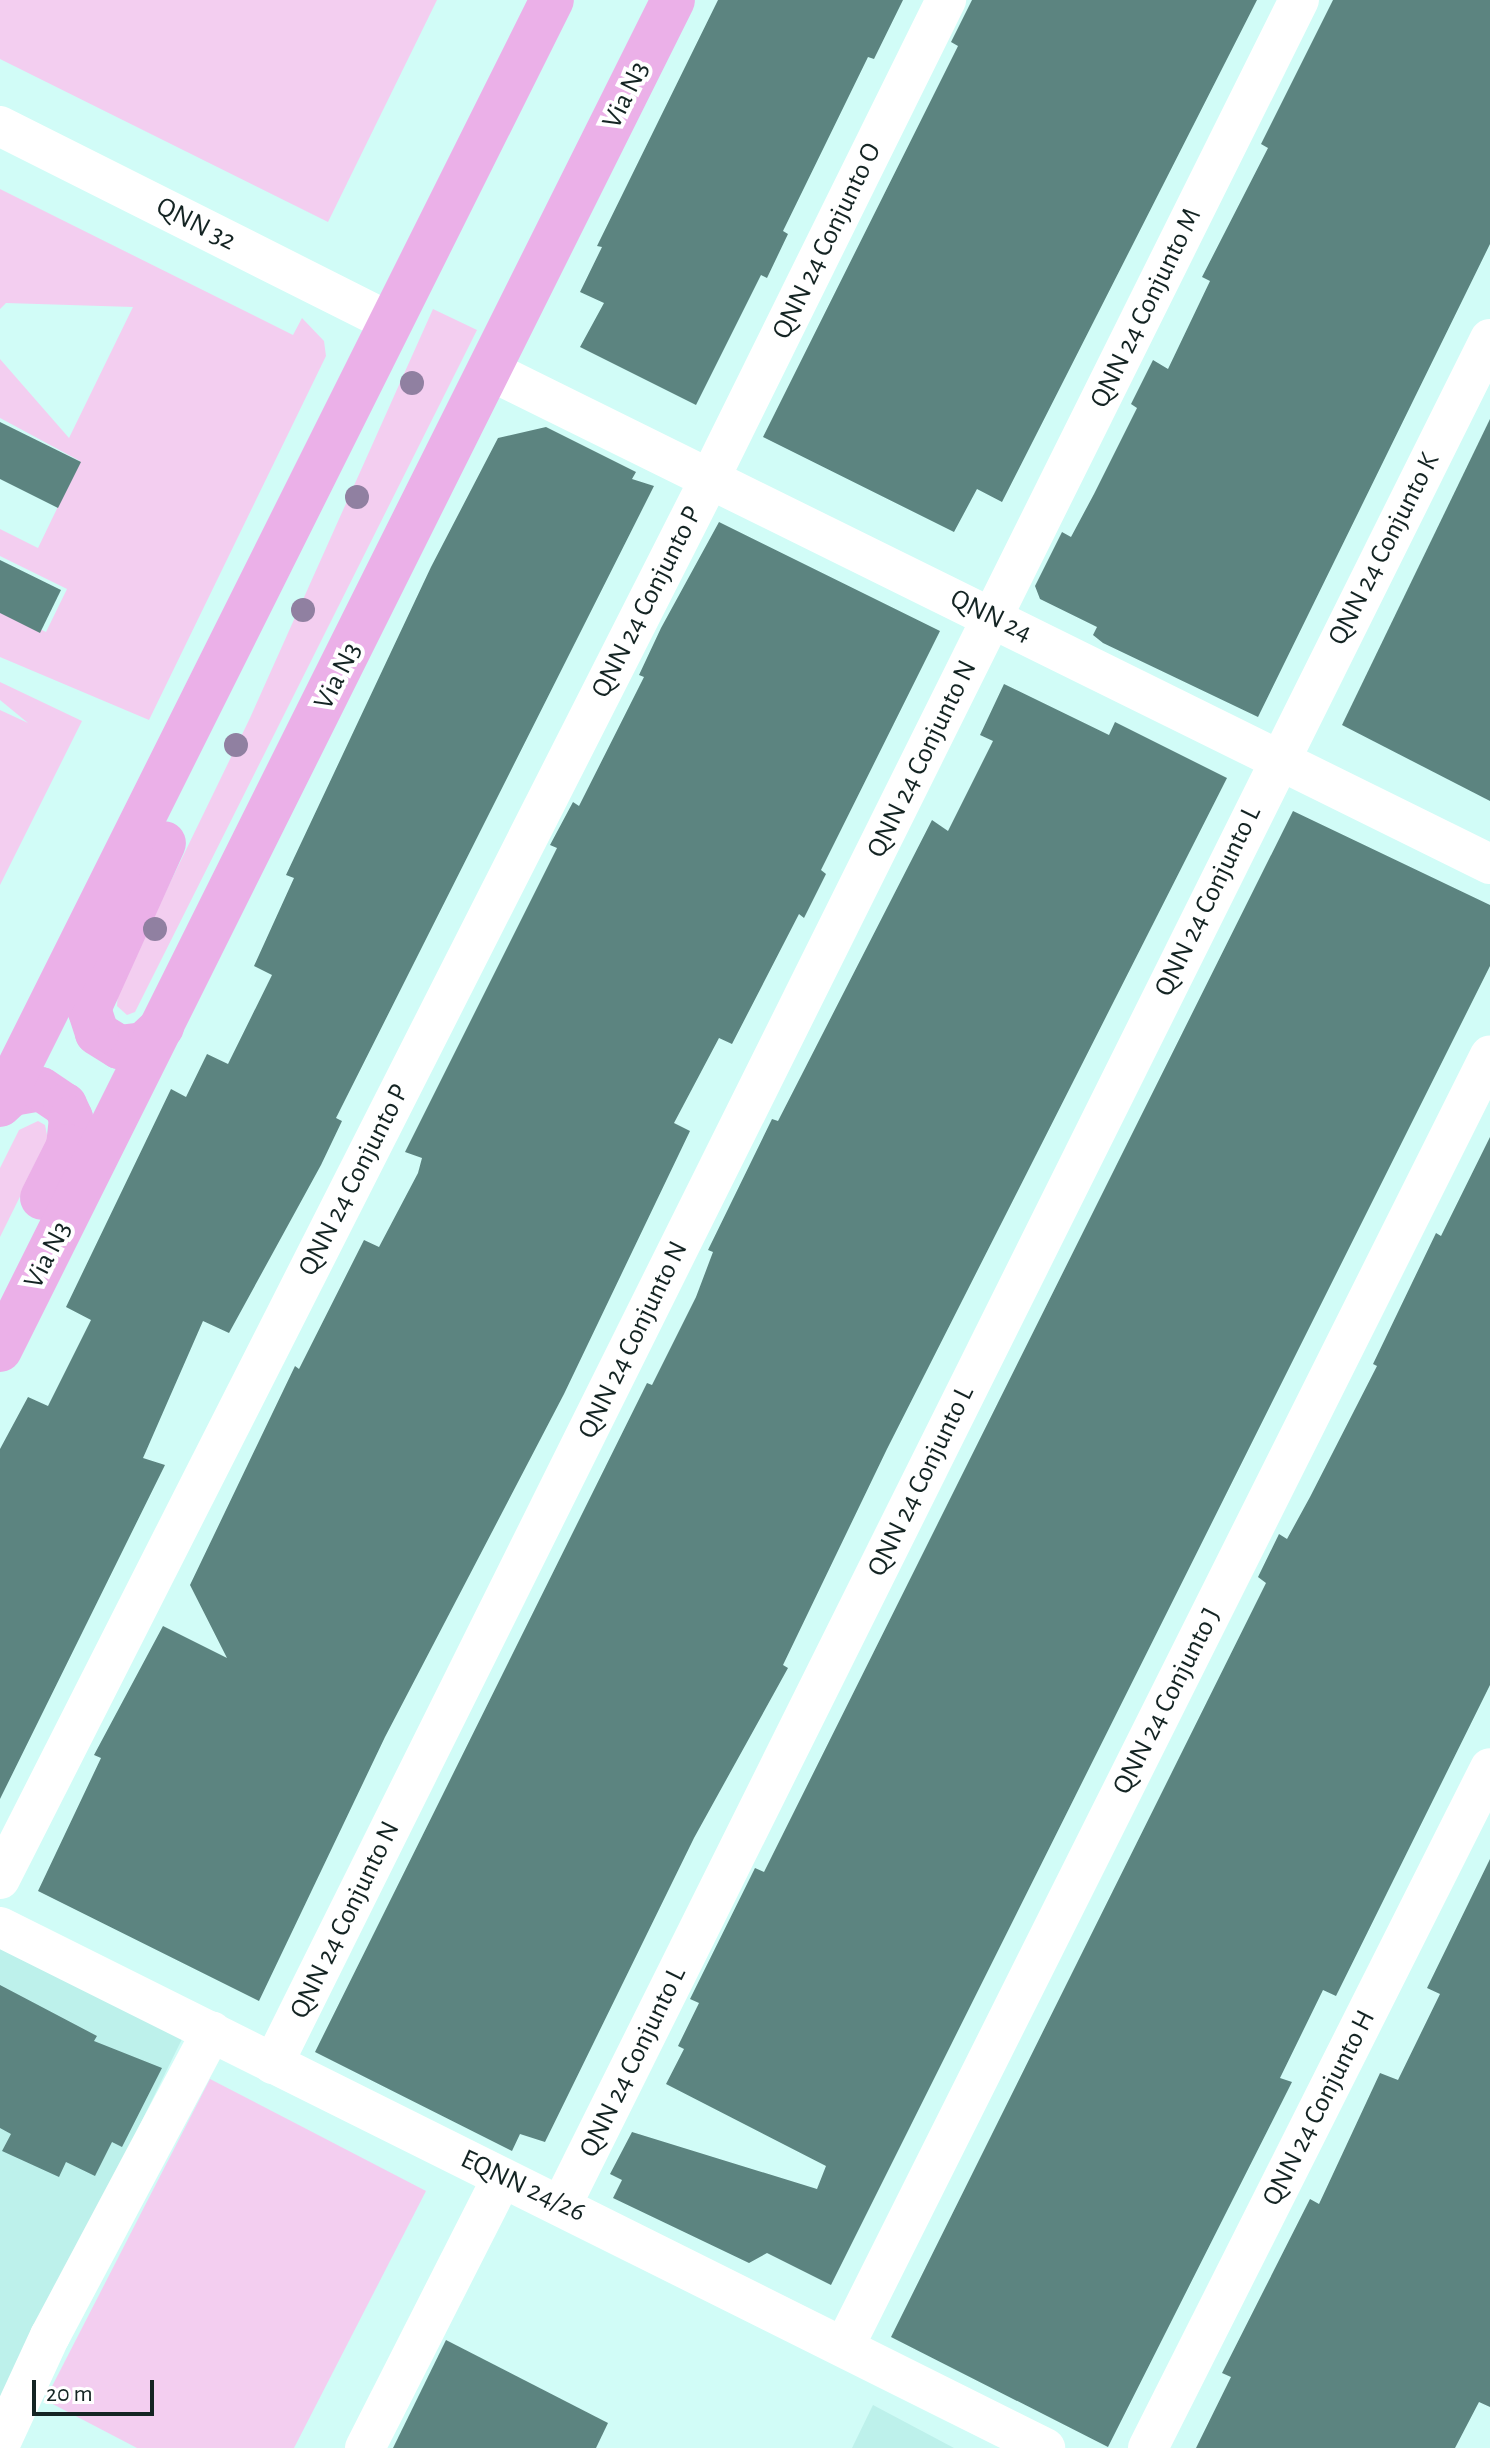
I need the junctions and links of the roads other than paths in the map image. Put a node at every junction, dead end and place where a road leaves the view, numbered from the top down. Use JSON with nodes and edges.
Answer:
{"nodes":[{"id":1,"x":552,"y":0,"type":"edge"},
{"id":2,"x":673,"y":0,"type":"edge"},
{"id":3,"x":946,"y":0,"type":"edge"},
{"id":4,"x":1299,"y":0,"type":"edge"},
{"id":5,"x":0,"y":126,"type":"edge"},
{"id":6,"x":392,"y":323,"type":"junction"},
{"id":7,"x":1490,"y":339,"type":"edge"},
{"id":8,"x":491,"y":371,"type":"junction"},
{"id":9,"x":708,"y":482,"type":"junction"},
{"id":10,"x":263,"y":579,"type":"junction"},
{"id":11,"x":993,"y":616,"type":"junction"},
{"id":12,"x":1279,"y":759,"type":"junction"},
{"id":13,"x":1490,"y":864,"type":"edge"},
{"id":14,"x":162,"y":1027,"type":"junction"},
{"id":15,"x":1490,"y":1055,"type":"edge"},
{"id":16,"x":0,"y":1105,"type":"edge"},
{"id":17,"x":0,"y":1283,"type":"edge"},
{"id":18,"x":0,"y":1350,"type":"edge"},
{"id":19,"x":1490,"y":1768,"type":"edge"},
{"id":20,"x":0,"y":1879,"type":"edge"},
{"id":21,"x":0,"y":1927,"type":"edge"},
{"id":22,"x":212,"y":2031,"type":"junction"},
{"id":23,"x":273,"y":2064,"type":"junction"},
{"id":24,"x":502,"y":2178,"type":"junction"},
{"id":25,"x":562,"y":2204,"type":"junction"},
{"id":26,"x":844,"y":2347,"type":"junction"},
{"id":27,"x":0,"y":2444,"type":"edge"},
{"id":28,"x":365,"y":2448,"type":"edge"},
{"id":29,"x":1045,"y":2448,"type":"edge"},
{"id":30,"x":1148,"y":2448,"type":"edge"}],
"edges":[{"from":1,"to":6,"type":"main road"},
{"from":2,"to":8,"type":"main road","name":"Via N3"},
{"from":3,"to":9,"type":"street","name":"QNN 24 Conjunto O"},
{"from":4,"to":11,"type":"street","name":"QNN 24 Conjunto M"},
{"from":5,"to":6,"type":"street","name":"QNN 32"},
{"from":6,"to":10,"type":"main road"},
{"from":7,"to":12,"type":"street","name":"QNN 24 Conjunto K"},
{"from":8,"to":9,"type":"street","name":"QNN 24"},
{"from":8,"to":14,"type":"main road","name":"Via N3"},
{"from":9,"to":11,"type":"street","name":"QNN 24"},
{"from":9,"to":20,"type":"street","name":"QNN 24 Conjunto P"},
{"from":10,"to":14,"type":"main road"},
{"from":10,"to":16,"type":"main road"},
{"from":11,"to":12,"type":"street","name":"QNN 24"},
{"from":11,"to":23,"type":"street","name":"QNN 24 Conjunto N"},
{"from":12,"to":13,"type":"street","name":"QNN 24"},
{"from":12,"to":25,"type":"street","name":"QNN 24 Conjunto L"},
{"from":14,"to":18,"type":"main road","name":"Via N3"},
{"from":15,"to":26,"type":"street","name":"QNN 24 Conjunto J"},
{"from":16,"to":17,"type":"main road"},
{"from":19,"to":30,"type":"street","name":"QNN 24 Conjunto H"},
{"from":21,"to":22,"type":"street","name":"EQNN 24/26"},
{"from":22,"to":23,"type":"street","name":"EQNN 24/26"},
{"from":22,"to":27,"type":"street"},
{"from":23,"to":24,"type":"street","name":"EQNN 24/26"},
{"from":24,"to":25,"type":"street","name":"EQNN 24/26"},
{"from":24,"to":28,"type":"street"},
{"from":25,"to":26,"type":"street","name":"EQNN 24/26"},
{"from":26,"to":29,"type":"street","name":"EQNN 24/26"}]}
